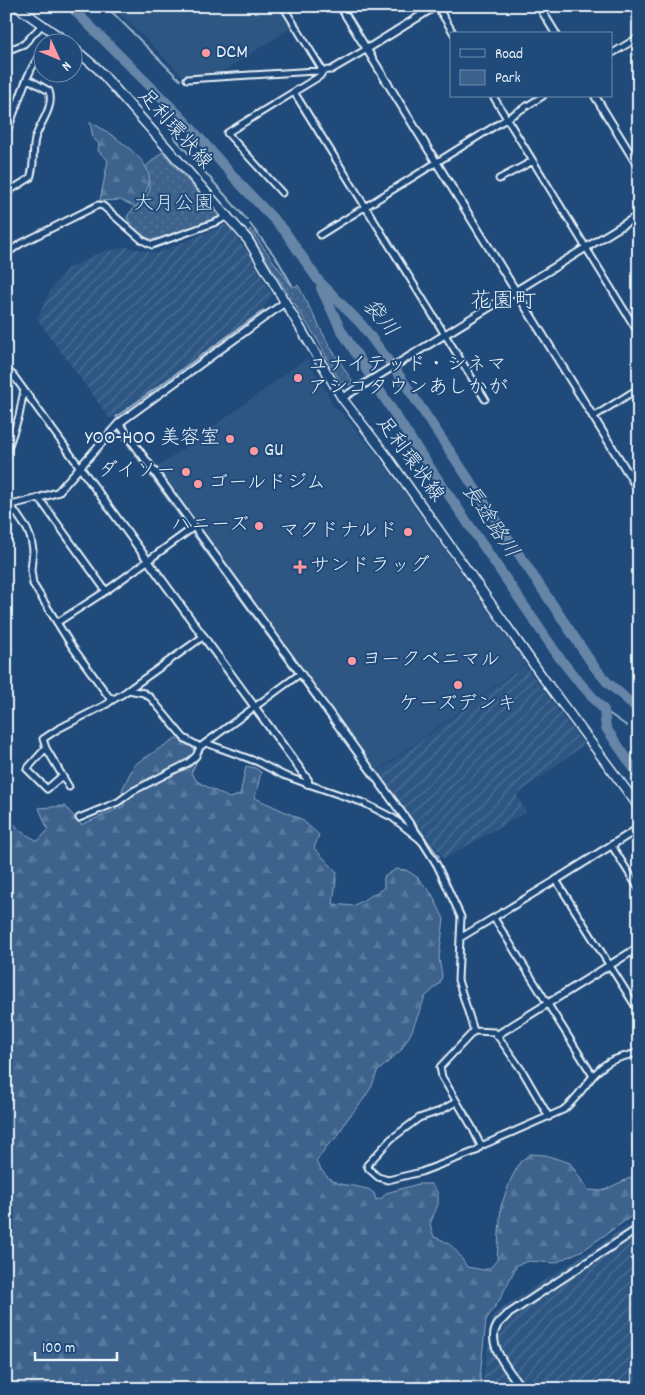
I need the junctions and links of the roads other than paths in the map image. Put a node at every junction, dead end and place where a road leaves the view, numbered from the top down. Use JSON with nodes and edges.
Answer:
{"nodes":[{"id":1,"x":16,"y":6,"type":"edge"},
{"id":2,"x":283,"y":6,"type":"edge"},
{"id":3,"x":340,"y":6,"type":"edge"},
{"id":4,"x":436,"y":6,"type":"edge"},
{"id":5,"x":539,"y":6,"type":"edge"},
{"id":6,"x":42,"y":25,"type":"junction"},
{"id":7,"x":52,"y":32,"type":"edge"},
{"id":8,"x":453,"y":32,"type":"edge"},
{"id":9,"x":555,"y":32,"type":"edge"},
{"id":10,"x":639,"y":38,"type":"edge"},
{"id":11,"x":367,"y":48,"type":"junction"},
{"id":12,"x":6,"y":50,"type":"edge"},
{"id":13,"x":612,"y":53,"type":"edge"},
{"id":14,"x":82,"y":56,"type":"edge"},
{"id":15,"x":32,"y":66,"type":"edge"},
{"id":16,"x":323,"y":71,"type":"junction"},
{"id":17,"x":187,"y":79,"type":"dead end"},
{"id":18,"x":28,"y":80,"type":"junction"},
{"id":19,"x":294,"y":92,"type":"junction"},
{"id":20,"x":494,"y":98,"type":"edge"},
{"id":21,"x":541,"y":98,"type":"edge"},
{"id":22,"x":596,"y":98,"type":"edge"},
{"id":23,"x":507,"y":119,"type":"junction"},
{"id":24,"x":6,"y":133,"type":"edge"},
{"id":25,"x":533,"y":161,"type":"junction"},
{"id":26,"x":436,"y":163,"type":"junction"},
{"id":27,"x":639,"y":168,"type":"edge"},
{"id":28,"x":499,"y":179,"type":"dead end"},
{"id":29,"x":6,"y":193,"type":"edge"},
{"id":30,"x":282,"y":193,"type":"dead end"},
{"id":31,"x":365,"y":207,"type":"junction"},
{"id":32,"x":228,"y":215,"type":"junction"},
{"id":33,"x":639,"y":215,"type":"edge"},
{"id":34,"x":320,"y":235,"type":"dead end"},
{"id":35,"x":585,"y":248,"type":"junction"},
{"id":36,"x":6,"y":254,"type":"edge"},
{"id":37,"x":515,"y":291,"type":"junction"},
{"id":38,"x":284,"y":303,"type":"junction"},
{"id":39,"x":639,"y":334,"type":"edge"},
{"id":40,"x":443,"y":335,"type":"junction"},
{"id":41,"x":6,"y":370,"type":"edge"},
{"id":42,"x":639,"y":388,"type":"edge"},
{"id":43,"x":24,"y":390,"type":"junction"},
{"id":44,"x":342,"y":398,"type":"junction"},
{"id":45,"x":485,"y":399,"type":"dead end"},
{"id":46,"x":593,"y":417,"type":"junction"},
{"id":47,"x":119,"y":423,"type":"junction"},
{"id":48,"x":6,"y":454,"type":"edge"},
{"id":49,"x":79,"y":466,"type":"junction"},
{"id":50,"x":639,"y":491,"type":"edge"},
{"id":51,"x":6,"y":498,"type":"edge"},
{"id":52,"x":39,"y":498,"type":"junction"},
{"id":53,"x":11,"y":505,"type":"junction"},
{"id":54,"x":194,"y":527,"type":"junction"},
{"id":55,"x":149,"y":560,"type":"junction"},
{"id":56,"x":106,"y":590,"type":"junction"},
{"id":57,"x":58,"y":622,"type":"junction"},
{"id":58,"x":204,"y":636,"type":"junction"},
{"id":59,"x":301,"y":673,"type":"junction"},
{"id":60,"x":128,"y":690,"type":"junction"},
{"id":61,"x":113,"y":698,"type":"junction"},
{"id":62,"x":256,"y":707,"type":"junction"},
{"id":63,"x":206,"y":743,"type":"junction"},
{"id":64,"x":200,"y":747,"type":"junction"},
{"id":65,"x":46,"y":748,"type":"junction"},
{"id":66,"x":62,"y":776,"type":"junction"},
{"id":67,"x":308,"y":784,"type":"junction"},
{"id":68,"x":69,"y":787,"type":"dead end"},
{"id":69,"x":639,"y":807,"type":"edge"},
{"id":70,"x":79,"y":818,"type":"dead end"},
{"id":71,"x":639,"y":828,"type":"edge"},
{"id":72,"x":422,"y":841,"type":"junction"},
{"id":73,"x":612,"y":846,"type":"junction"},
{"id":74,"x":556,"y":880,"type":"junction"},
{"id":75,"x":639,"y":889,"type":"edge"},
{"id":76,"x":494,"y":918,"type":"junction"},
{"id":77,"x":460,"y":938,"type":"junction"},
{"id":78,"x":639,"y":946,"type":"edge"},
{"id":79,"x":609,"y":965,"type":"junction"},
{"id":80,"x":549,"y":1003,"type":"junction"},
{"id":81,"x":639,"y":1012,"type":"edge"},
{"id":82,"x":474,"y":1031,"type":"junction"},
{"id":83,"x":497,"y":1035,"type":"junction"},
{"id":84,"x":639,"y":1052,"type":"edge"},
{"id":85,"x":593,"y":1076,"type":"junction"},
{"id":86,"x":456,"y":1102,"type":"junction"},
{"id":87,"x":549,"y":1117,"type":"junction"},
{"id":88,"x":481,"y":1146,"type":"junction"},
{"id":89,"x":639,"y":1228,"type":"edge"},
{"id":90,"x":522,"y":1389,"type":"edge"}],
"edges":[{"from":1,"to":6,"type":"main road"},
{"from":2,"to":16,"type":"street"},
{"from":3,"to":11,"type":"street"},
{"from":4,"to":8,"type":"street"},
{"from":4,"to":11,"type":"street"},
{"from":5,"to":9,"type":"street"},
{"from":6,"to":7,"type":"main road"},
{"from":6,"to":12,"type":"street"},
{"from":10,"to":13,"type":"street"},
{"from":11,"to":16,"type":"street"},
{"from":11,"to":26,"type":"street"},
{"from":14,"to":32,"type":"main road","name":"足利環状線"},
{"from":15,"to":18,"type":"street"},
{"from":16,"to":17,"type":"street"},
{"from":16,"to":19,"type":"street"},
{"from":18,"to":24,"type":"street"},
{"from":18,"to":29,"type":"street"},
{"from":19,"to":30,"type":"street"},
{"from":19,"to":31,"type":"street"},
{"from":20,"to":23,"type":"street"},
{"from":21,"to":23,"type":"street"},
{"from":22,"to":27,"type":"street"},
{"from":23,"to":25,"type":"street"},
{"from":23,"to":26,"type":"street"},
{"from":25,"to":28,"type":"street"},
{"from":25,"to":35,"type":"street"},
{"from":26,"to":31,"type":"street"},
{"from":26,"to":37,"type":"street"},
{"from":31,"to":34,"type":"street"},
{"from":31,"to":40,"type":"street"},
{"from":32,"to":36,"type":"street"},
{"from":32,"to":38,"type":"main road","name":"足利環状線"},
{"from":33,"to":35,"type":"street"},
{"from":35,"to":37,"type":"street"},
{"from":35,"to":39,"type":"street"},
{"from":37,"to":40,"type":"street"},
{"from":37,"to":46,"type":"street"},
{"from":38,"to":44,"type":"main road","name":"足利環状線"},
{"from":38,"to":47,"type":"street"},
{"from":40,"to":44,"type":"street"},
{"from":40,"to":45,"type":"street"},
{"from":41,"to":43,"type":"street"},
{"from":42,"to":46,"type":"street"},
{"from":43,"to":48,"type":"street"},
{"from":43,"to":49,"type":"street"},
{"from":44,"to":69,"type":"main road","name":"足利環状線"},
{"from":46,"to":50,"type":"street"},
{"from":47,"to":49,"type":"street"},
{"from":47,"to":54,"type":"street"},
{"from":49,"to":52,"type":"street"},
{"from":49,"to":55,"type":"street"},
{"from":51,"to":53,"type":"street"},
{"from":52,"to":53,"type":"street"},
{"from":52,"to":56,"type":"street"},
{"from":53,"to":57,"type":"street"},
{"from":54,"to":55,"type":"street"},
{"from":54,"to":59,"type":"street"},
{"from":55,"to":56,"type":"street"},
{"from":55,"to":58,"type":"street"},
{"from":56,"to":57,"type":"street"},
{"from":57,"to":61,"type":"street"},
{"from":58,"to":60,"type":"street"},
{"from":58,"to":62,"type":"street"},
{"from":59,"to":62,"type":"street"},
{"from":59,"to":72,"type":"street"},
{"from":60,"to":61,"type":"street"},
{"from":60,"to":64,"type":"street"},
{"from":61,"to":65,"type":"street"},
{"from":62,"to":63,"type":"street"},
{"from":62,"to":67,"type":"street"},
{"from":63,"to":64,"type":"street"},
{"from":63,"to":67,"type":"street"},
{"from":64,"to":70,"type":"street"},
{"from":65,"to":66,"type":"street"},
{"from":65,"to":66,"type":"street"},
{"from":66,"to":68,"type":"street"},
{"from":67,"to":72,"type":"street"},
{"from":71,"to":73,"type":"street"},
{"from":72,"to":77,"type":"street"},
{"from":73,"to":74,"type":"street"},
{"from":73,"to":75,"type":"street"},
{"from":74,"to":76,"type":"street"},
{"from":74,"to":79,"type":"street"},
{"from":76,"to":77,"type":"street"},
{"from":76,"to":80,"type":"street"},
{"from":77,"to":82,"type":"street"},
{"from":78,"to":79,"type":"street"},
{"from":79,"to":80,"type":"street"},
{"from":79,"to":81,"type":"street"},
{"from":80,"to":83,"type":"street"},
{"from":80,"to":85,"type":"street"},
{"from":82,"to":83,"type":"street"},
{"from":82,"to":86,"type":"street"},
{"from":83,"to":87,"type":"street"},
{"from":84,"to":85,"type":"street"},
{"from":85,"to":87,"type":"street"},
{"from":86,"to":88,"type":"street"},
{"from":86,"to":88,"type":"street"},
{"from":87,"to":88,"type":"street"},
{"from":89,"to":90,"type":"street"}]}
